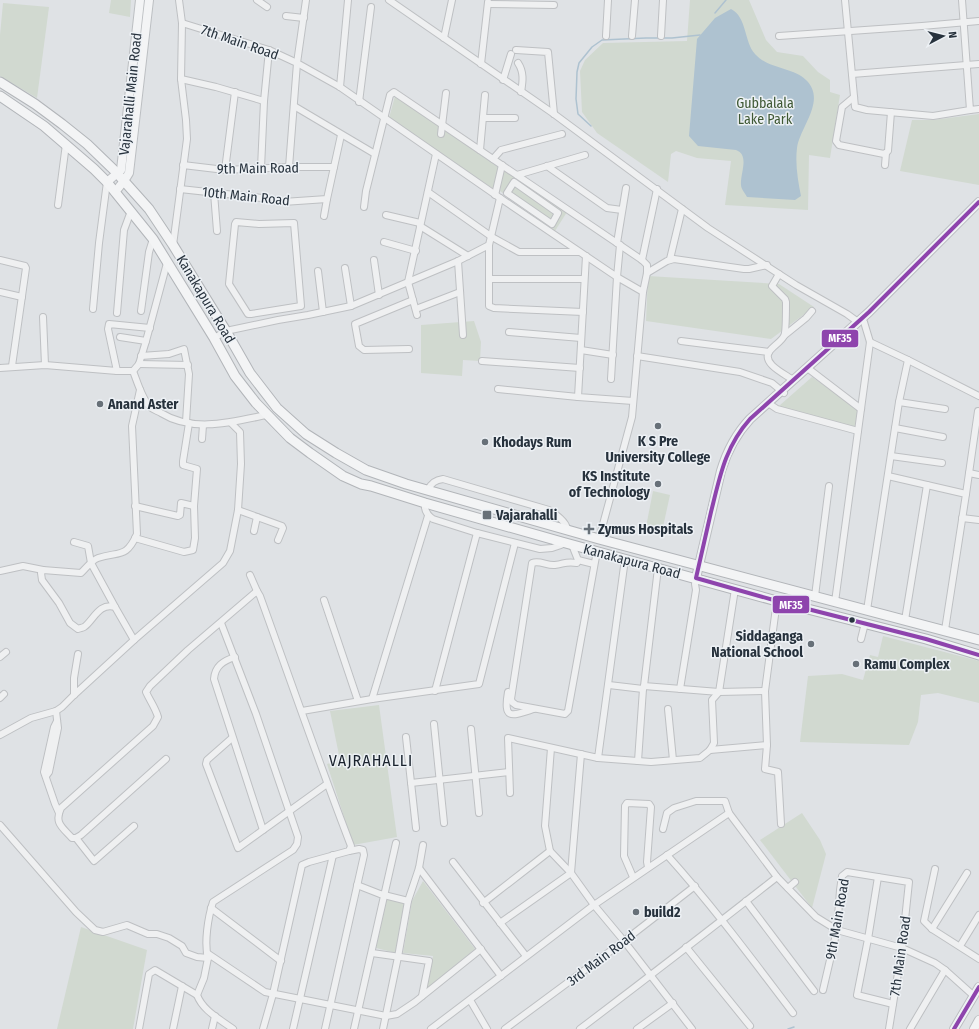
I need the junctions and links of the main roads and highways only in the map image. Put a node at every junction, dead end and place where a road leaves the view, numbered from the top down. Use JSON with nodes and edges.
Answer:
{"nodes":[{"id":1,"x":140,"y":0,"type":"edge"},
{"id":2,"x":149,"y":0,"type":"edge"},
{"id":3,"x":0,"y":82,"type":"edge"},
{"id":4,"x":0,"y":96,"type":"edge"},
{"id":5,"x":117,"y":173,"type":"junction"},
{"id":6,"x":107,"y":182,"type":"junction"},
{"id":7,"x":124,"y":182,"type":"junction"},
{"id":8,"x":115,"y":192,"type":"junction"},
{"id":9,"x":979,"y":202,"type":"edge"},
{"id":10,"x":979,"y":208,"type":"edge"},
{"id":11,"x":861,"y":323,"type":"junction"},
{"id":12,"x":782,"y":392,"type":"junction"},
{"id":13,"x":426,"y":490,"type":"junction"},
{"id":14,"x":423,"y":502,"type":"junction"},
{"id":15,"x":702,"y":566,"type":"junction"},
{"id":16,"x":699,"y":579,"type":"junction"},
{"id":17,"x":979,"y":640,"type":"edge"},
{"id":18,"x":979,"y":655,"type":"edge"},
{"id":19,"x":979,"y":987,"type":"edge"},
{"id":20,"x":979,"y":1020,"type":"edge"},
{"id":21,"x":954,"y":1029,"type":"edge"},
{"id":22,"x":974,"y":1029,"type":"edge"}],
"edges":[{"from":1,"to":5,"type":"main road","name":"Vajarahalli Main Road"},
{"from":2,"to":7,"type":"main road","name":"Vajarahalli Main Road"},
{"from":3,"to":5,"type":"highway","name":"Kanakapura Road"},
{"from":4,"to":6,"type":"highway","name":"Kanakapura Road"},
{"from":5,"to":6,"type":"main road","name":"Vajarahalli Main Road"},
{"from":5,"to":7,"type":"highway","name":"Kanakapura Road"},
{"from":6,"to":8,"type":"highway","name":"Kanakapura Road"},
{"from":7,"to":8,"type":"main road"},
{"from":7,"to":13,"type":"highway","name":"Kanakapura Road"},
{"from":8,"to":14,"type":"highway","name":"Kanakapura Road"},
{"from":9,"to":11,"type":"main road"},
{"from":10,"to":11,"type":"main road"},
{"from":11,"to":12,"type":"main road"},
{"from":11,"to":12,"type":"main road"},
{"from":12,"to":15,"type":"main road"},
{"from":12,"to":15,"type":"main road"},
{"from":13,"to":14,"type":"highway"},
{"from":13,"to":15,"type":"highway","name":"Kanakapura Road"},
{"from":14,"to":16,"type":"highway","name":"Kanakapura Road"},
{"from":15,"to":16,"type":"main road"},
{"from":15,"to":17,"type":"highway","name":"Kanakapura Road"},
{"from":16,"to":18,"type":"highway","name":"Kanakapura Road"},
{"from":19,"to":21,"type":"main road"},
{"from":20,"to":22,"type":"main road"}]}
